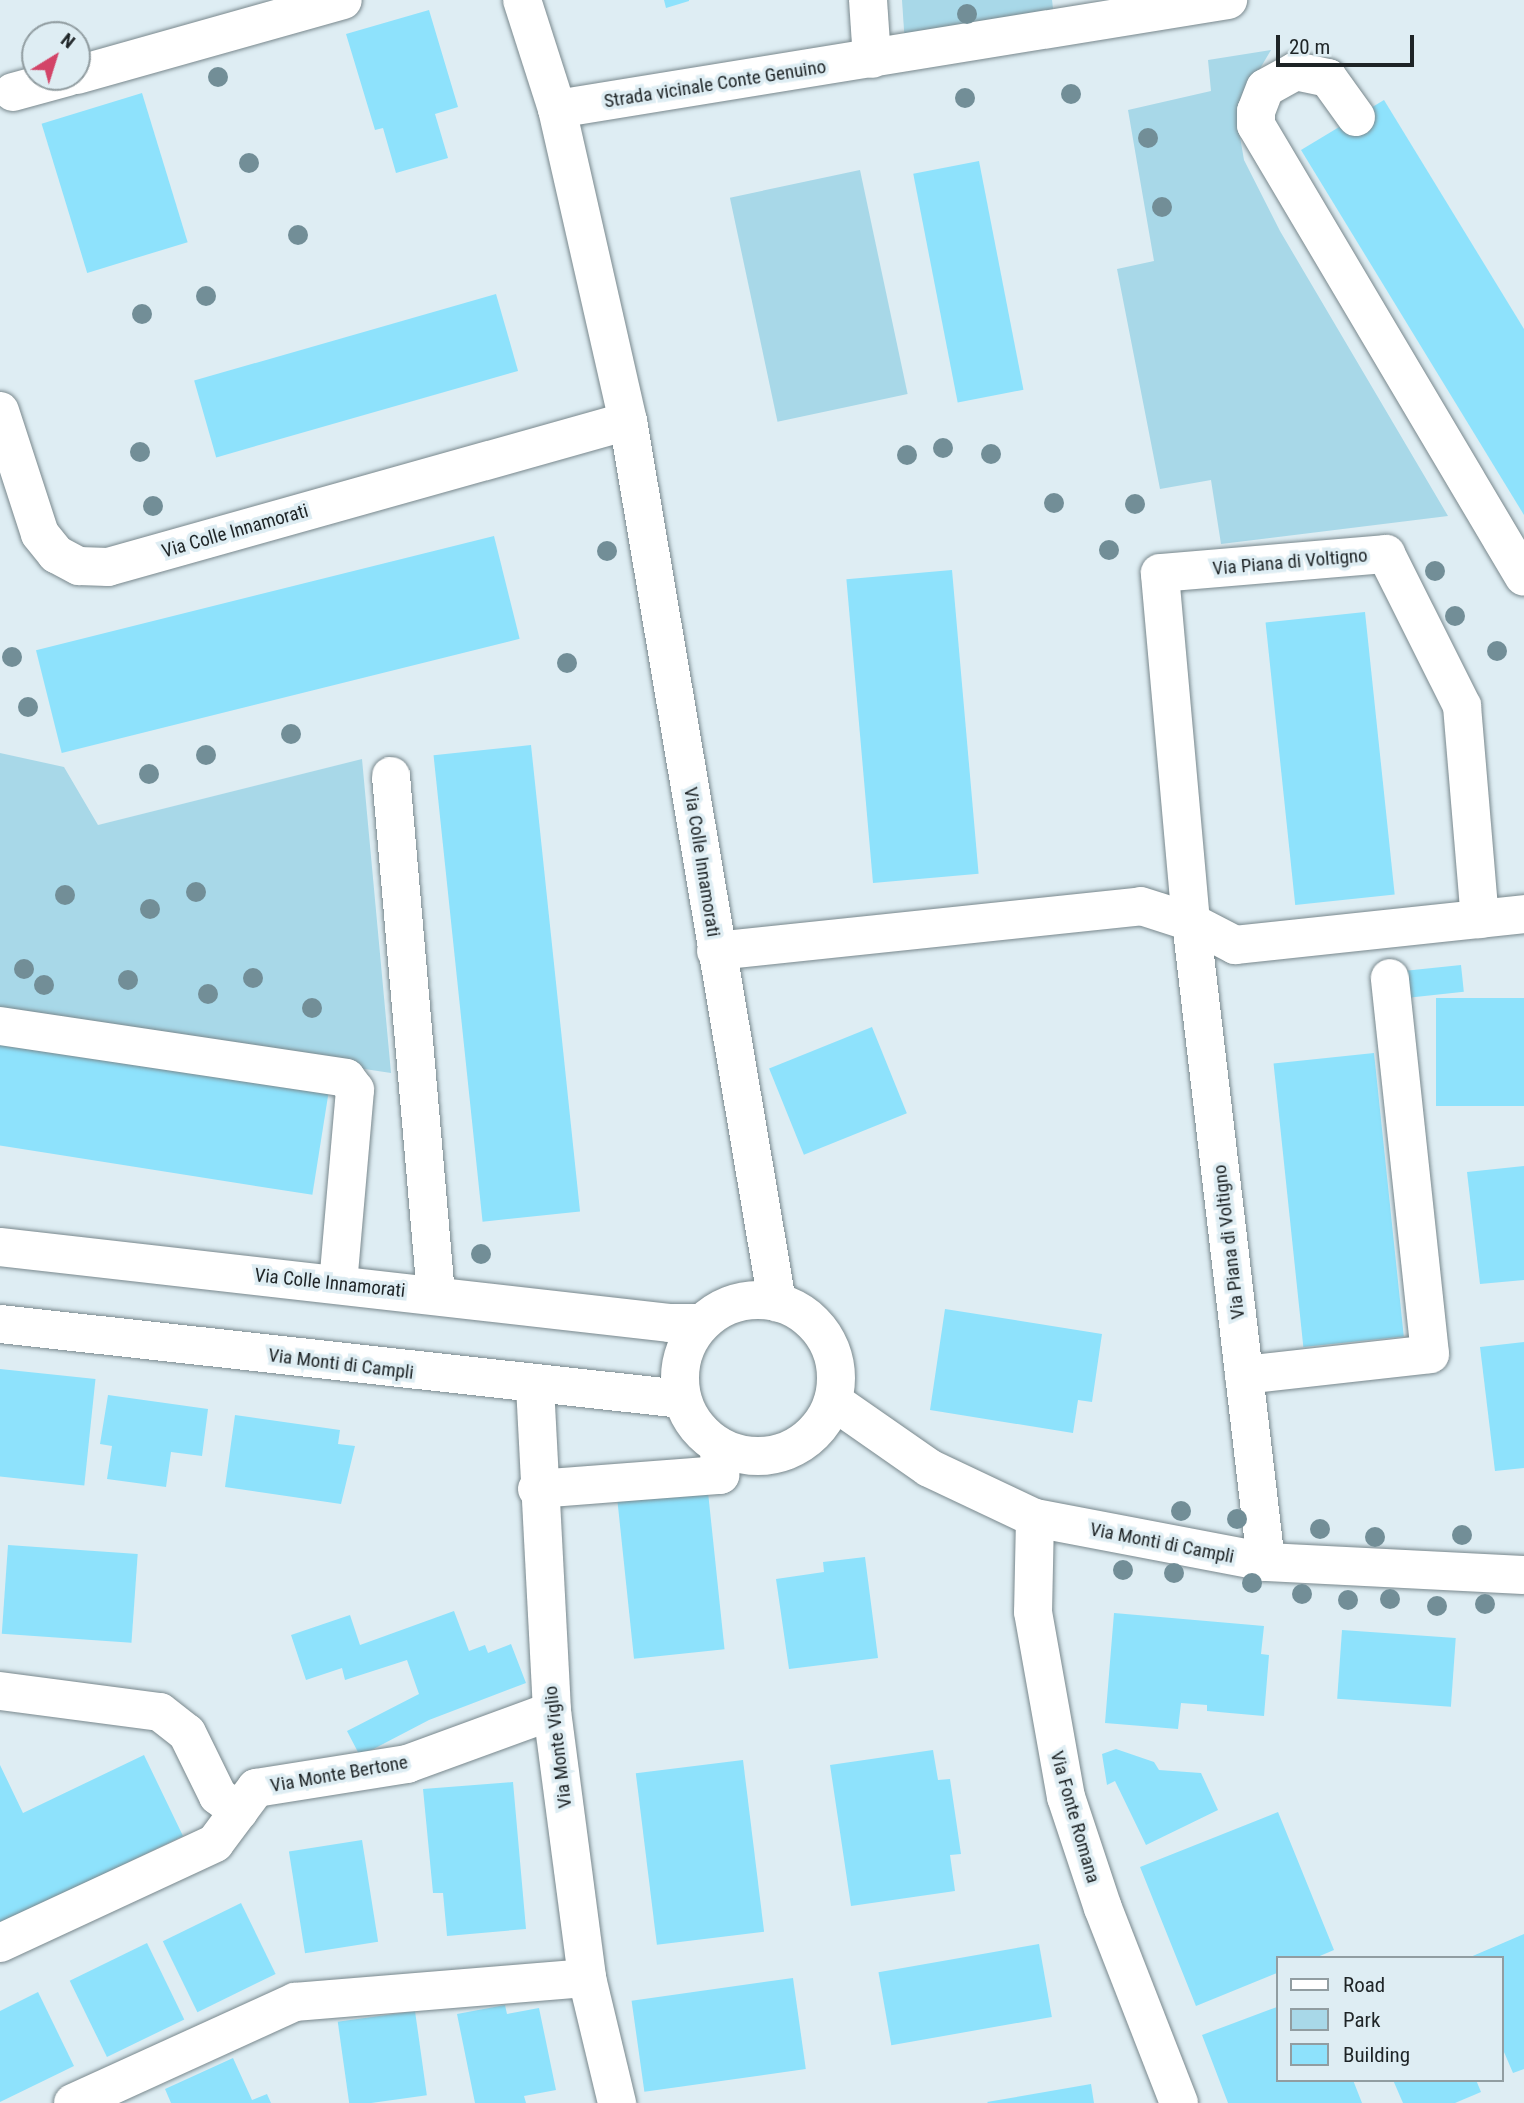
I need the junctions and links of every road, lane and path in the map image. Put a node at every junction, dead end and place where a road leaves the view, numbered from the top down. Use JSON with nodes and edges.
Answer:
{"nodes":[{"id":1,"x":343,"y":0,"type":"edge"},
{"id":2,"x":522,"y":0,"type":"edge"},
{"id":3,"x":868,"y":0,"type":"edge"},
{"id":4,"x":1228,"y":0,"type":"edge"},
{"id":5,"x":872,"y":59,"type":"junction"},
{"id":6,"x":91,"y":71,"type":"edge"},
{"id":7,"x":21,"y":90,"type":"edge"},
{"id":8,"x":13,"y":92,"type":"dead end"},
{"id":9,"x":557,"y":109,"type":"junction"},
{"id":10,"x":1356,"y":117,"type":"dead end"},
{"id":11,"x":0,"y":411,"type":"edge"},
{"id":12,"x":628,"y":421,"type":"junction"},
{"id":13,"x":1524,"y":578,"type":"edge"},
{"id":14,"x":391,"y":776,"type":"dead end"},
{"id":15,"x":1524,"y":914,"type":"edge"},
{"id":16,"x":1480,"y":919,"type":"junction"},
{"id":17,"x":1191,"y":922,"type":"junction"},
{"id":18,"x":716,"y":951,"type":"junction"},
{"id":19,"x":1390,"y":978,"type":"dead end"},
{"id":20,"x":0,"y":1026,"type":"edge"},
{"id":21,"x":0,"y":1247,"type":"edge"},
{"id":22,"x":338,"y":1284,"type":"junction"},
{"id":23,"x":436,"y":1295,"type":"junction"},
{"id":24,"x":777,"y":1302,"type":"junction"},
{"id":25,"x":701,"y":1323,"type":"junction"},
{"id":26,"x":0,"y":1324,"type":"edge"},
{"id":27,"x":1244,"y":1375,"type":"junction"},
{"id":28,"x":535,"y":1386,"type":"junction"},
{"id":29,"x":681,"y":1399,"type":"junction"},
{"id":30,"x":833,"y":1401,"type":"junction"},
{"id":31,"x":719,"y":1447,"type":"junction"},
{"id":32,"x":537,"y":1489,"type":"junction"},
{"id":33,"x":1035,"y":1518,"type":"junction"},
{"id":34,"x":1266,"y":1562,"type":"junction"},
{"id":35,"x":1524,"y":1575,"type":"edge"},
{"id":36,"x":0,"y":1691,"type":"edge"},
{"id":37,"x":552,"y":1711,"type":"junction"},
{"id":38,"x":239,"y":1811,"type":"junction"},
{"id":39,"x":0,"y":1943,"type":"edge"},
{"id":40,"x":587,"y":1978,"type":"junction"},
{"id":41,"x":74,"y":2103,"type":"edge"},
{"id":42,"x":617,"y":2103,"type":"edge"},
{"id":43,"x":1179,"y":2103,"type":"edge"}],
"edges":[{"from":1,"to":6,"type":"street"},
{"from":2,"to":9,"type":"street","name":"Via Colle Innamorati"},
{"from":3,"to":5,"type":"street"},
{"from":4,"to":5,"type":"street","name":"Strada vicinale Conte Genuino"},
{"from":5,"to":9,"type":"street","name":"Strada vicinale Conte Genuino"},
{"from":7,"to":8,"type":"street"},
{"from":9,"to":12,"type":"street","name":"Via Colle Innamorati"},
{"from":10,"to":13,"type":"street"},
{"from":11,"to":12,"type":"street","name":"Via Colle Innamorati"},
{"from":12,"to":18,"type":"street","name":"Via Colle Innamorati"},
{"from":14,"to":23,"type":"street"},
{"from":15,"to":16,"type":"street"},
{"from":16,"to":17,"type":"street"},
{"from":16,"to":17,"type":"street","name":"Via Piana di Voltigno"},
{"from":17,"to":18,"type":"street"},
{"from":17,"to":27,"type":"street","name":"Via Piana di Voltigno"},
{"from":18,"to":24,"type":"street","name":"Via Colle Innamorati"},
{"from":19,"to":27,"type":"street"},
{"from":20,"to":22,"type":"street"},
{"from":21,"to":22,"type":"street","name":"Via Colle Innamorati"},
{"from":22,"to":23,"type":"street","name":"Via Colle Innamorati"},
{"from":23,"to":25,"type":"street","name":"Via Colle Innamorati"},
{"from":24,"to":25,"type":"street"},
{"from":24,"to":30,"type":"street"},
{"from":25,"to":29,"type":"street"},
{"from":26,"to":28,"type":"street","name":"Via Monti di Campli"},
{"from":27,"to":34,"type":"street","name":"Via Piana di Voltigno"},
{"from":28,"to":29,"type":"street","name":"Via Monti di Campli"},
{"from":28,"to":32,"type":"street","name":"Via Monte Viglio"},
{"from":29,"to":31,"type":"street"},
{"from":30,"to":31,"type":"street"},
{"from":30,"to":33,"type":"street","name":"Via Monti di Campli"},
{"from":31,"to":32,"type":"street"},
{"from":32,"to":37,"type":"street","name":"Via Monte Viglio"},
{"from":33,"to":34,"type":"street","name":"Via Monti di Campli"},
{"from":33,"to":43,"type":"street","name":"Via Fonte Romana"},
{"from":34,"to":35,"type":"street","name":"Via Monti di Campli"},
{"from":36,"to":38,"type":"street"},
{"from":37,"to":38,"type":"street","name":"Via Monte Bertone"},
{"from":37,"to":40,"type":"street","name":"Via Monte Viglio"},
{"from":38,"to":39,"type":"street","name":"Via Monte Bertone"},
{"from":40,"to":41,"type":"street"},
{"from":40,"to":42,"type":"street","name":"Via Monte Viglio"}]}
